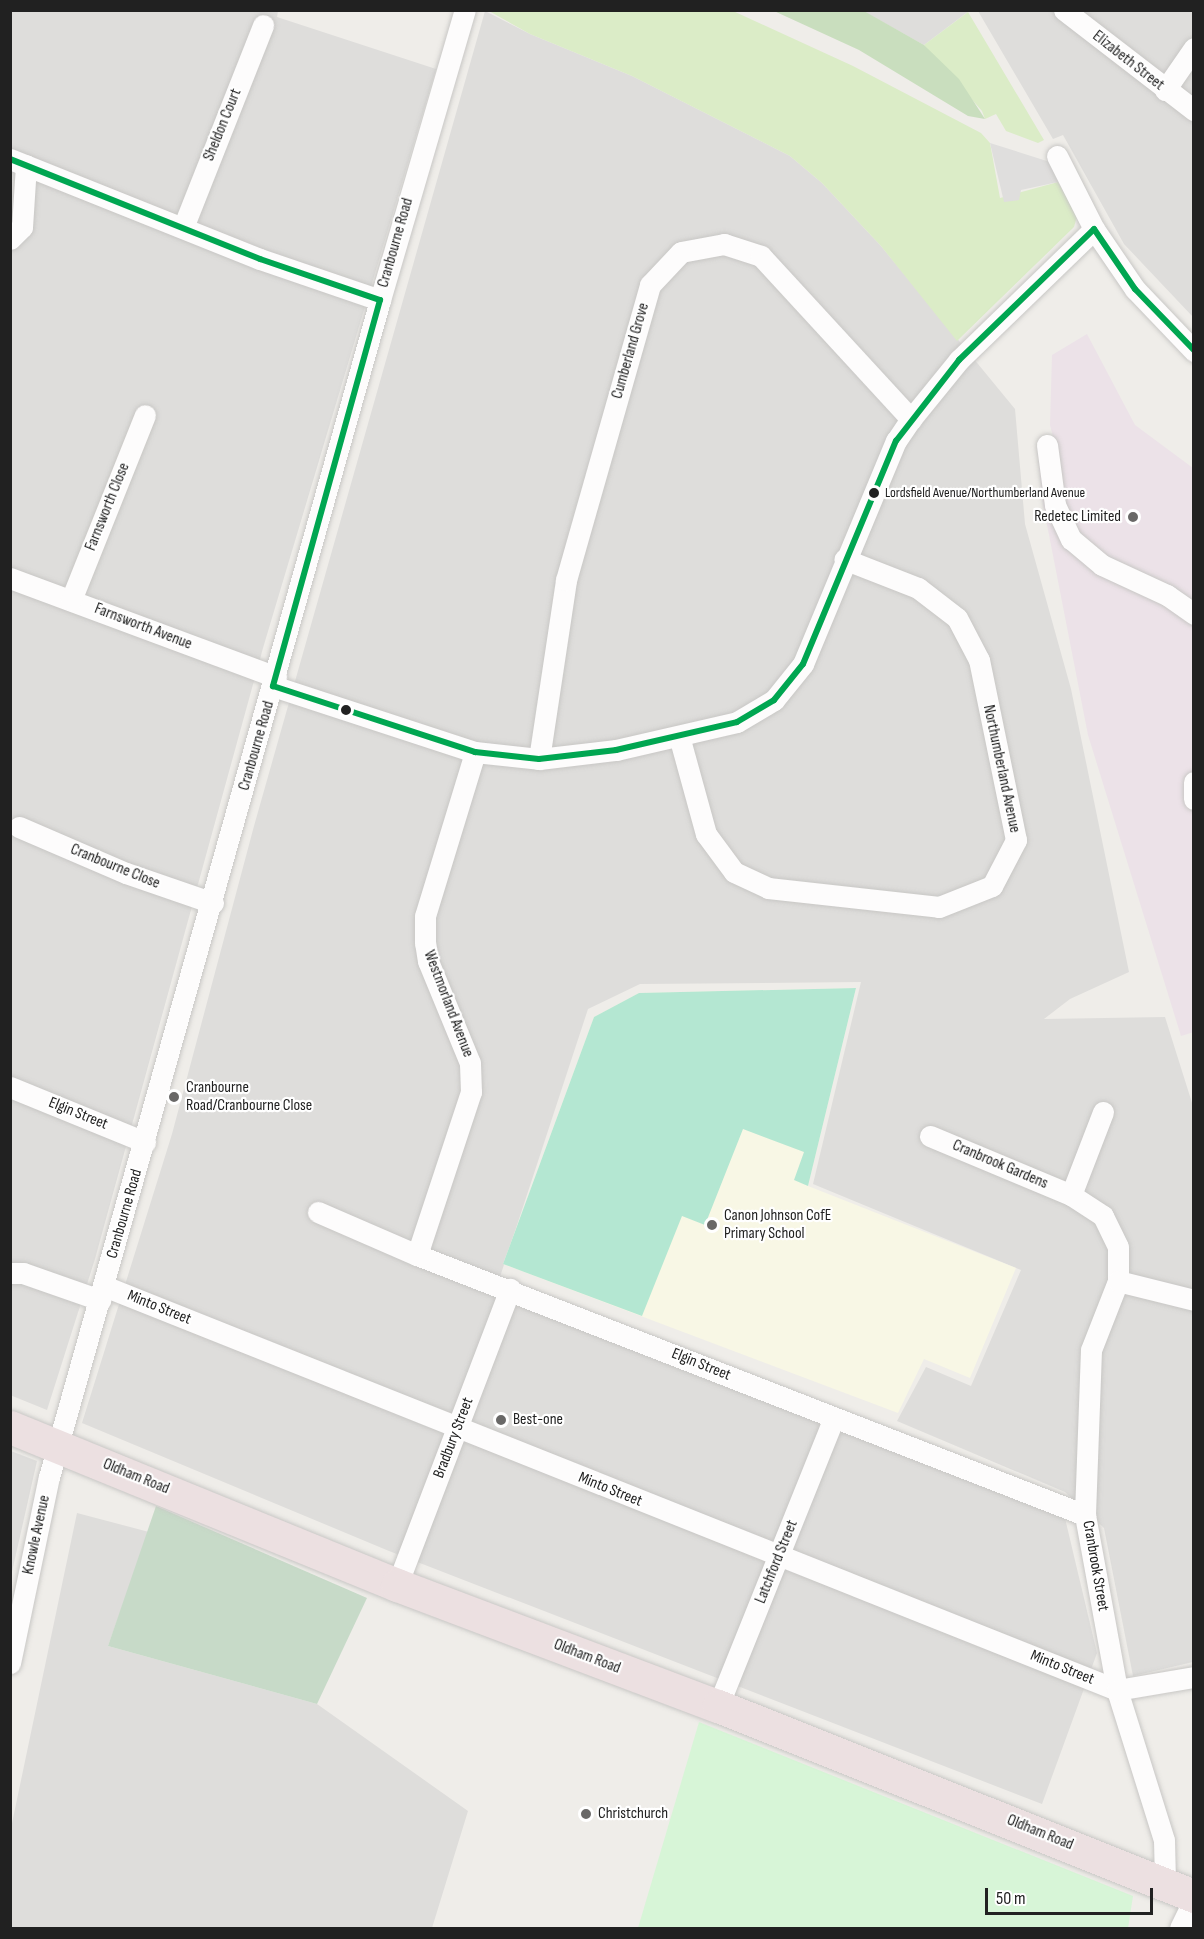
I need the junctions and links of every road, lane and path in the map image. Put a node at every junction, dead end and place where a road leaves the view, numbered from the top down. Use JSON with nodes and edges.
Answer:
{"nodes":[{"id":1,"x":465,"y":10,"type":"edge"},
{"id":2,"x":1064,"y":10,"type":"edge"},
{"id":3,"x":263,"y":25,"type":"dead end"},
{"id":4,"x":1194,"y":48,"type":"edge"},
{"id":5,"x":1165,"y":90,"type":"junction"},
{"id":6,"x":1194,"y":110,"type":"edge"},
{"id":7,"x":1058,"y":156,"type":"dead end"},
{"id":8,"x":18,"y":162,"type":"edge"},
{"id":9,"x":184,"y":225,"type":"junction"},
{"id":10,"x":1094,"y":229,"type":"junction"},
{"id":11,"x":10,"y":239,"type":"edge"},
{"id":12,"x":380,"y":300,"type":"junction"},
{"id":13,"x":1194,"y":351,"type":"edge"},
{"id":14,"x":145,"y":415,"type":"dead end"},
{"id":15,"x":911,"y":419,"type":"junction"},
{"id":16,"x":1047,"y":445,"type":"dead end"},
{"id":17,"x":844,"y":559,"type":"junction"},
{"id":18,"x":10,"y":578,"type":"edge"},
{"id":19,"x":71,"y":600,"type":"junction"},
{"id":20,"x":1194,"y":614,"type":"edge"},
{"id":21,"x":274,"y":682,"type":"junction"},
{"id":22,"x":679,"y":736,"type":"junction"},
{"id":23,"x":475,"y":752,"type":"junction"},
{"id":24,"x":539,"y":759,"type":"junction"},
{"id":25,"x":1194,"y":782,"type":"edge"},
{"id":26,"x":1194,"y":799,"type":"edge"},
{"id":27,"x":19,"y":827,"type":"dead end"},
{"id":28,"x":213,"y":903,"type":"junction"},
{"id":29,"x":10,"y":1087,"type":"edge"},
{"id":30,"x":1103,"y":1112,"type":"dead end"},
{"id":31,"x":930,"y":1136,"type":"dead end"},
{"id":32,"x":145,"y":1142,"type":"junction"},
{"id":33,"x":1071,"y":1195,"type":"junction"},
{"id":34,"x":318,"y":1212,"type":"dead end"},
{"id":35,"x":417,"y":1255,"type":"junction"},
{"id":36,"x":10,"y":1273,"type":"edge"},
{"id":37,"x":1118,"y":1281,"type":"junction"},
{"id":38,"x":510,"y":1290,"type":"junction"},
{"id":39,"x":102,"y":1293,"type":"junction"},
{"id":40,"x":1194,"y":1300,"type":"edge"},
{"id":41,"x":834,"y":1418,"type":"junction"},
{"id":42,"x":10,"y":1427,"type":"edge"},
{"id":43,"x":458,"y":1429,"type":"junction"},
{"id":44,"x":58,"y":1446,"type":"junction"},
{"id":45,"x":1085,"y":1515,"type":"junction"},
{"id":46,"x":780,"y":1556,"type":"junction"},
{"id":47,"x":397,"y":1585,"type":"junction"},
{"id":48,"x":10,"y":1663,"type":"edge"},
{"id":49,"x":1194,"y":1677,"type":"edge"},
{"id":50,"x":1117,"y":1690,"type":"junction"},
{"id":51,"x":718,"y":1706,"type":"junction"},
{"id":52,"x":1184,"y":1892,"type":"edge"},
{"id":53,"x":1180,"y":1929,"type":"edge"}],
"edges":[{"from":1,"to":12,"type":"street","name":"Cranbourne Road"},
{"from":2,"to":5,"type":"street","name":"Elizabeth Street"},
{"from":3,"to":9,"type":"street","name":"Sheldon Court"},
{"from":4,"to":5,"type":"street"},
{"from":5,"to":6,"type":"street","name":"Elizabeth Street"},
{"from":7,"to":10,"type":"street"},
{"from":8,"to":9,"type":"street"},
{"from":8,"to":11,"type":"street"},
{"from":9,"to":12,"type":"street"},
{"from":10,"to":13,"type":"street"},
{"from":10,"to":15,"type":"street","name":"Farnsworth Avenue"},
{"from":12,"to":21,"type":"street","name":"Cranbourne Road"},
{"from":14,"to":19,"type":"street","name":"Farnsworth Close"},
{"from":15,"to":17,"type":"street","name":"Farnsworth Avenue"},
{"from":15,"to":24,"type":"street","name":"Cumberland Grove"},
{"from":16,"to":20,"type":"street"},
{"from":17,"to":22,"type":"street","name":"Farnsworth Avenue"},
{"from":17,"to":22,"type":"street","name":"Northumberland Avenue"},
{"from":18,"to":19,"type":"street","name":"Farnsworth Avenue"},
{"from":19,"to":21,"type":"street","name":"Farnsworth Avenue"},
{"from":21,"to":23,"type":"street","name":"Farnsworth Avenue"},
{"from":21,"to":28,"type":"street","name":"Cranbourne Road"},
{"from":22,"to":24,"type":"street","name":"Farnsworth Avenue"},
{"from":23,"to":24,"type":"street","name":"Farnsworth Avenue"},
{"from":23,"to":35,"type":"street","name":"Westmorland Avenue"},
{"from":25,"to":26,"type":"street"},
{"from":27,"to":28,"type":"street","name":"Cranbourne Close"},
{"from":28,"to":32,"type":"street","name":"Cranbourne Road"},
{"from":29,"to":32,"type":"street","name":"Elgin Street"},
{"from":30,"to":33,"type":"street"},
{"from":31,"to":33,"type":"street","name":"Cranbrook Gardens"},
{"from":32,"to":39,"type":"street","name":"Cranbourne Road"},
{"from":33,"to":37,"type":"street","name":"Cranbrook Street"},
{"from":34,"to":35,"type":"street","name":"Elgin Street"},
{"from":35,"to":38,"type":"street","name":"Elgin Street"},
{"from":36,"to":39,"type":"street","name":"Minto Street"},
{"from":37,"to":40,"type":"street"},
{"from":37,"to":45,"type":"street","name":"Cranbrook Street"},
{"from":38,"to":41,"type":"street","name":"Elgin Street"},
{"from":38,"to":43,"type":"street","name":"Bradbury Street"},
{"from":39,"to":43,"type":"street","name":"Minto Street"},
{"from":39,"to":44,"type":"street","name":"Cranbourne Road"},
{"from":41,"to":45,"type":"street","name":"Elgin Street"},
{"from":41,"to":46,"type":"street","name":"Latchford Street"},
{"from":42,"to":44,"type":"highway","name":"Oldham Road"},
{"from":43,"to":46,"type":"street","name":"Minto Street"},
{"from":43,"to":47,"type":"street","name":"Bradbury Street"},
{"from":44,"to":47,"type":"highway","name":"Oldham Road"},
{"from":44,"to":48,"type":"street","name":"Knowle Avenue"},
{"from":45,"to":50,"type":"street","name":"Cranbrook Street"},
{"from":46,"to":50,"type":"street","name":"Minto Street"},
{"from":46,"to":51,"type":"street","name":"Latchford Street"},
{"from":47,"to":51,"type":"highway","name":"Oldham Road"},
{"from":49,"to":50,"type":"street"},
{"from":50,"to":52,"type":"street","name":"Cranbrook Street"},
{"from":51,"to":52,"type":"highway","name":"Oldham Road"},
{"from":52,"to":53,"type":"street"}]}
